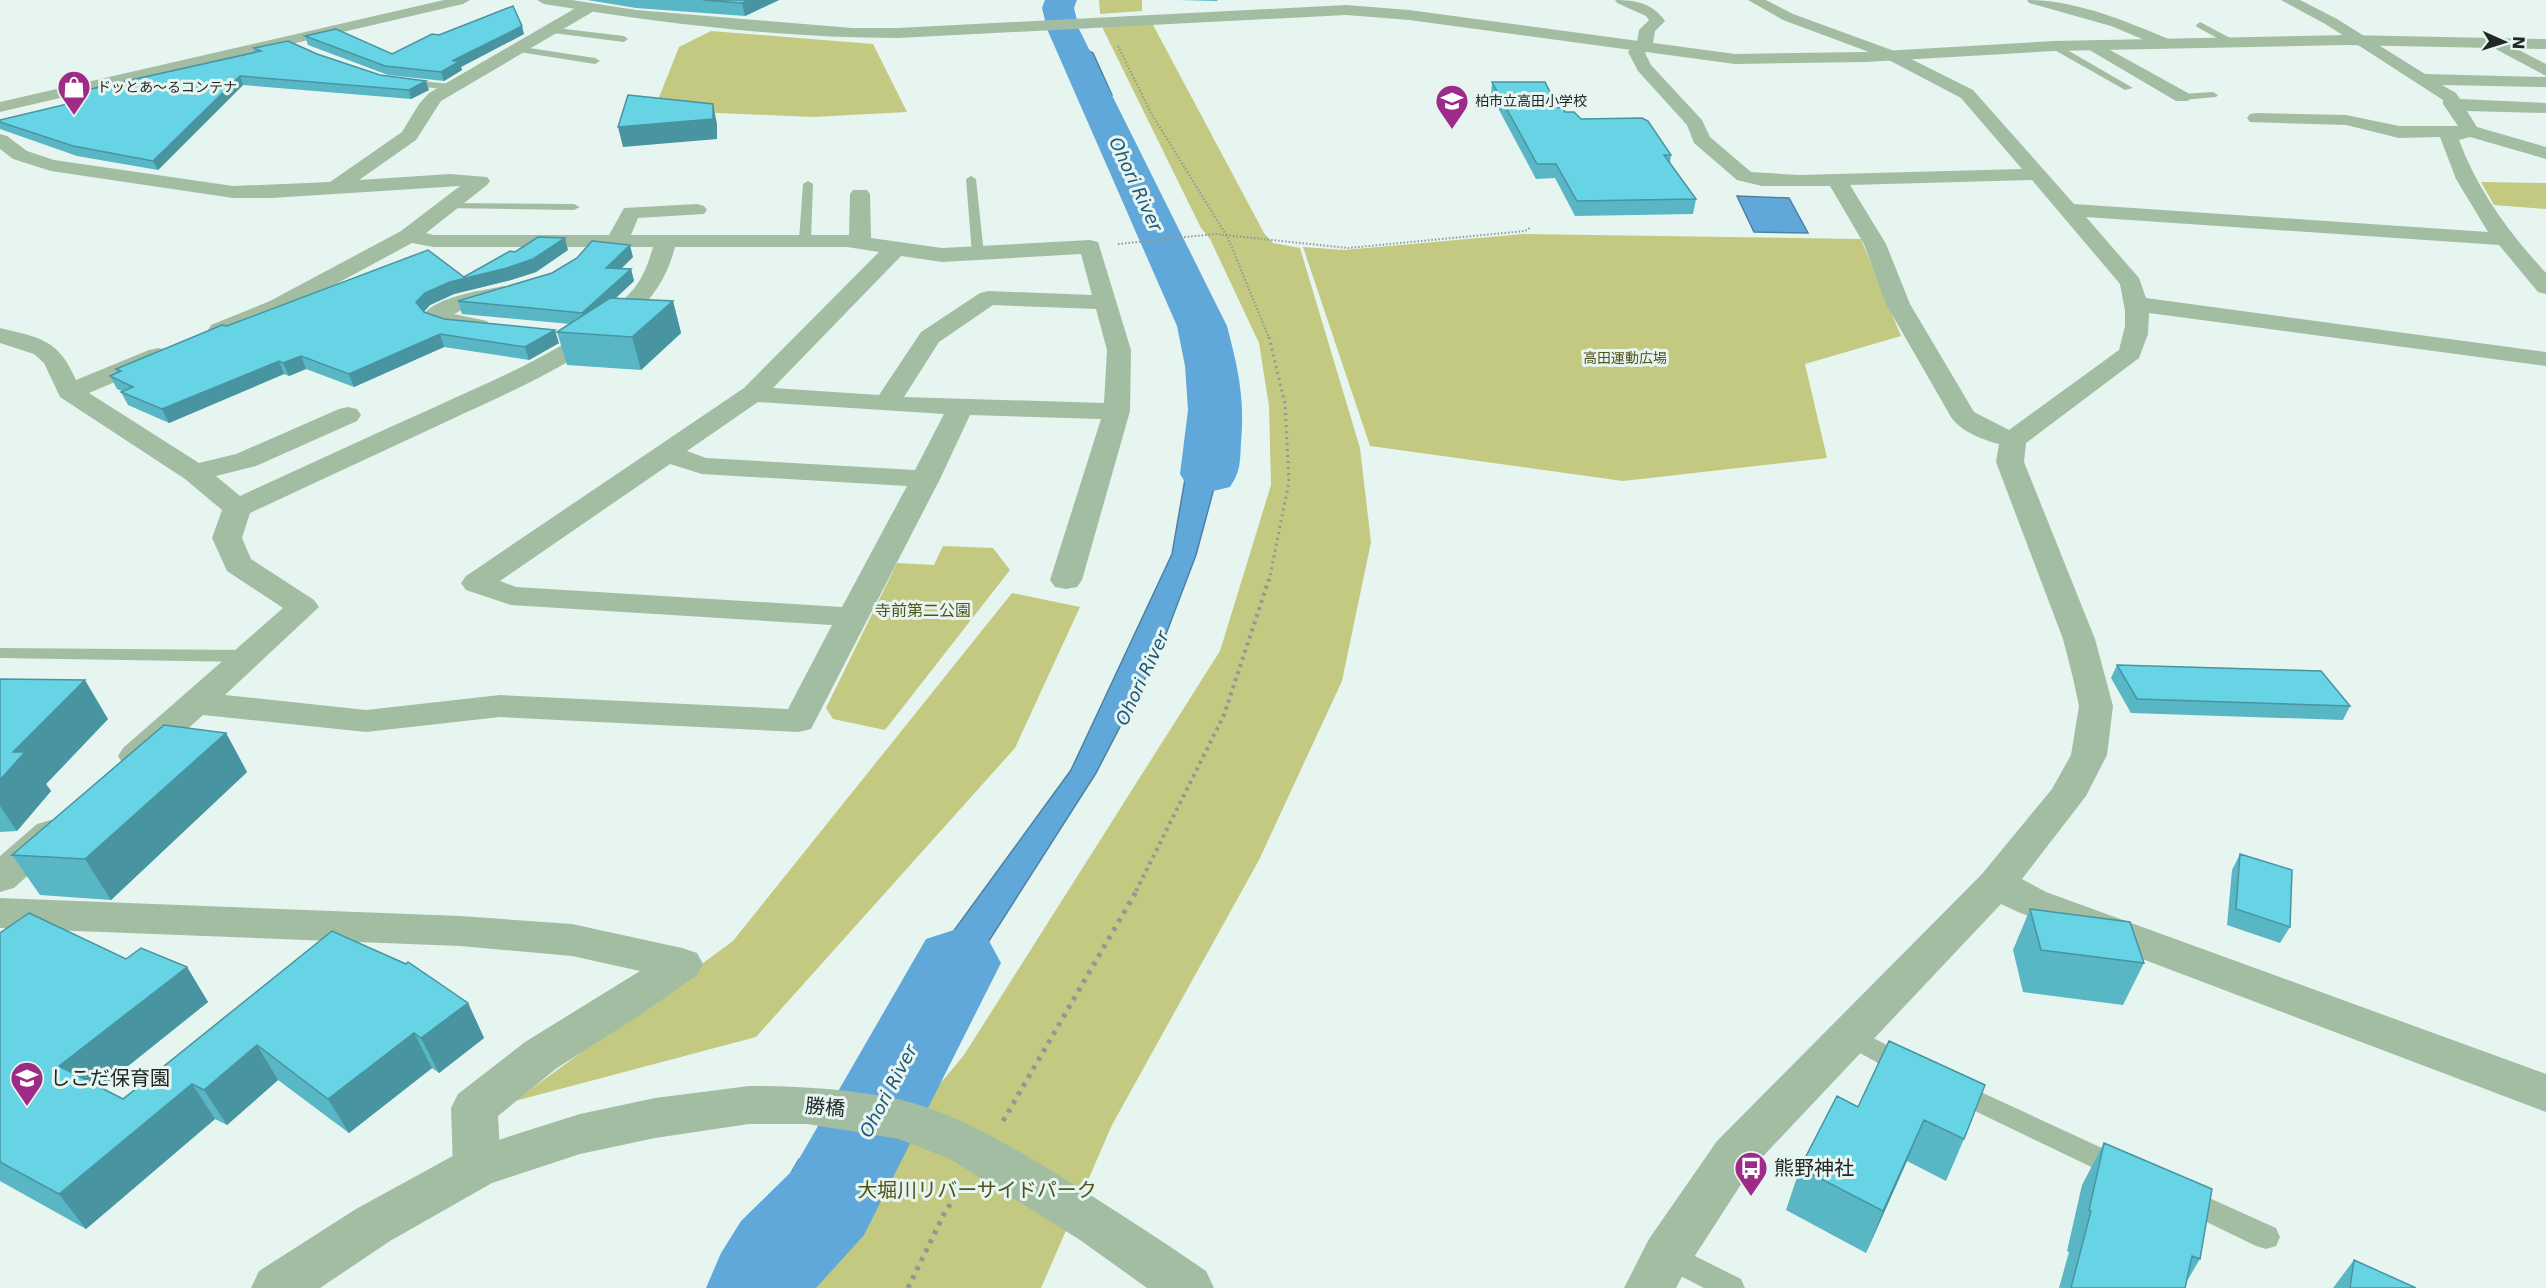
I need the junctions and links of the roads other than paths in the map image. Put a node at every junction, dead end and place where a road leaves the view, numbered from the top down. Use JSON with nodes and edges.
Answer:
{"nodes":[{"id":1,"x":463,"y":0,"type":"edge"},
{"id":2,"x":544,"y":0,"type":"edge"},
{"id":3,"x":1622,"y":0,"type":"edge"},
{"id":4,"x":1755,"y":0,"type":"edge"},
{"id":5,"x":2090,"y":0,"type":"edge"},
{"id":6,"x":2288,"y":0,"type":"edge"},
{"id":7,"x":2038,"y":1,"type":"edge"},
{"id":8,"x":589,"y":8,"type":"junction"},
{"id":9,"x":2200,"y":25,"type":"dead end"},
{"id":10,"x":548,"y":30,"type":"junction"},
{"id":11,"x":624,"y":39,"type":"dead end"},
{"id":12,"x":2360,"y":40,"type":"junction"},
{"id":13,"x":2231,"y":42,"type":"junction"},
{"id":14,"x":2494,"y":42,"type":"junction"},
{"id":15,"x":2165,"y":44,"type":"junction"},
{"id":16,"x":2546,"y":44,"type":"edge"},
{"id":17,"x":2092,"y":45,"type":"junction"},
{"id":18,"x":2054,"y":46,"type":"junction"},
{"id":19,"x":1642,"y":48,"type":"junction"},
{"id":20,"x":516,"y":49,"type":"junction"},
{"id":21,"x":1891,"y":55,"type":"junction"},
{"id":22,"x":595,"y":61,"type":"dead end"},
{"id":23,"x":2546,"y":71,"type":"edge"},
{"id":24,"x":2422,"y":79,"type":"junction"},
{"id":25,"x":387,"y":80,"type":"edge"},
{"id":26,"x":2546,"y":82,"type":"edge"},
{"id":27,"x":450,"y":87,"type":"junction"},
{"id":28,"x":2128,"y":88,"type":"dead end"},
{"id":29,"x":2213,"y":95,"type":"dead end"},
{"id":30,"x":2182,"y":97,"type":"joint"},
{"id":31,"x":0,"y":107,"type":"edge"},
{"id":32,"x":2546,"y":108,"type":"edge"},
{"id":33,"x":2455,"y":109,"type":"junction"},
{"id":34,"x":2256,"y":118,"type":"dead end"},
{"id":35,"x":2546,"y":121,"type":"edge"},
{"id":36,"x":2470,"y":131,"type":"junction"},
{"id":37,"x":0,"y":140,"type":"edge"},
{"id":38,"x":2546,"y":153,"type":"edge"},
{"id":39,"x":20,"y":155,"type":"junction"},
{"id":40,"x":0,"y":164,"type":"edge"},
{"id":41,"x":2038,"y":174,"type":"junction"},
{"id":42,"x":971,"y":179,"type":"dead end"},
{"id":43,"x":1836,"y":179,"type":"junction"},
{"id":44,"x":808,"y":184,"type":"dead end"},
{"id":45,"x":336,"y":187,"type":"junction"},
{"id":46,"x":860,"y":194,"type":"dead end"},
{"id":47,"x":448,"y":206,"type":"junction"},
{"id":48,"x":574,"y":207,"type":"dead end"},
{"id":49,"x":697,"y":210,"type":"dead end"},
{"id":50,"x":2070,"y":210,"type":"junction"},
{"id":51,"x":409,"y":236,"type":"junction"},
{"id":52,"x":2504,"y":239,"type":"junction"},
{"id":53,"x":593,"y":240,"type":"junction"},
{"id":54,"x":621,"y":240,"type":"junction"},
{"id":55,"x":806,"y":240,"type":"junction"},
{"id":56,"x":666,"y":241,"type":"junction"},
{"id":57,"x":860,"y":242,"type":"junction"},
{"id":58,"x":894,"y":250,"type":"junction"},
{"id":59,"x":978,"y":254,"type":"junction"},
{"id":60,"x":2520,"y":259,"type":"junction"},
{"id":61,"x":2546,"y":262,"type":"edge"},
{"id":62,"x":572,"y":264,"type":"edge"},
{"id":63,"x":2546,"y":287,"type":"edge"},
{"id":64,"x":520,"y":288,"type":"edge"},
{"id":65,"x":1106,"y":302,"type":"junction"},
{"id":66,"x":2137,"y":304,"type":"junction"},
{"id":67,"x":502,"y":329,"type":"edge"},
{"id":68,"x":556,"y":333,"type":"edge"},
{"id":69,"x":0,"y":335,"type":"edge"},
{"id":70,"x":589,"y":336,"type":"junction"},
{"id":71,"x":201,"y":338,"type":"edge"},
{"id":72,"x":179,"y":347,"type":"edge"},
{"id":73,"x":2546,"y":359,"type":"edge"},
{"id":74,"x":69,"y":392,"type":"junction"},
{"id":75,"x":753,"y":394,"type":"junction"},
{"id":76,"x":886,"y":404,"type":"junction"},
{"id":77,"x":960,"y":408,"type":"junction"},
{"id":78,"x":1118,"y":411,"type":"junction"},
{"id":79,"x":348,"y":415,"type":"dead end"},
{"id":80,"x":2013,"y":440,"type":"junction"},
{"id":81,"x":666,"y":453,"type":"junction"},
{"id":82,"x":195,"y":473,"type":"junction"},
{"id":83,"x":926,"y":479,"type":"junction"},
{"id":84,"x":237,"y":508,"type":"junction"},
{"id":85,"x":1066,"y":580,"type":"dead end"},
{"id":86,"x":851,"y":617,"type":"junction"},
{"id":87,"x":0,"y":653,"type":"edge"},
{"id":88,"x":247,"y":656,"type":"junction"},
{"id":89,"x":195,"y":703,"type":"junction"},
{"id":90,"x":115,"y":775,"type":"edge"},
{"id":91,"x":71,"y":815,"type":"edge"},
{"id":92,"x":0,"y":879,"type":"edge"},
{"id":93,"x":1996,"y":884,"type":"junction"},
{"id":94,"x":0,"y":913,"type":"edge"},
{"id":95,"x":1848,"y":1035,"type":"junction"},
{"id":96,"x":2546,"y":1093,"type":"edge"},
{"id":97,"x":477,"y":1167,"type":"junction"},
{"id":98,"x":2139,"y":1177,"type":"edge"},
{"id":99,"x":2171,"y":1192,"type":"edge"},
{"id":100,"x":2266,"y":1237,"type":"dead end"},
{"id":101,"x":1658,"y":1271,"type":"edge"},
{"id":102,"x":277,"y":1288,"type":"edge"},
{"id":103,"x":1188,"y":1288,"type":"edge"},
{"id":104,"x":1731,"y":1288,"type":"edge"}],
"edges":[{"from":1,"to":31,"type":"street"},
{"from":2,"to":8,"type":"street"},
{"from":3,"to":19,"type":"street"},
{"from":4,"to":21,"type":"street"},
{"from":5,"to":7,"type":"street"},
{"from":6,"to":12,"type":"street"},
{"from":7,"to":15,"type":"street"},
{"from":8,"to":10,"type":"street"},
{"from":8,"to":19,"type":"street"},
{"from":9,"to":13,"type":"lane"},
{"from":10,"to":11,"type":"lane"},
{"from":10,"to":20,"type":"street"},
{"from":12,"to":13,"type":"street"},
{"from":12,"to":14,"type":"street"},
{"from":12,"to":24,"type":"street"},
{"from":13,"to":15,"type":"street"},
{"from":14,"to":16,"type":"street"},
{"from":14,"to":23,"type":"street"},
{"from":15,"to":17,"type":"street"},
{"from":17,"to":18,"type":"street"},
{"from":17,"to":30,"type":"street"},
{"from":18,"to":21,"type":"street"},
{"from":18,"to":28,"type":"lane"},
{"from":19,"to":21,"type":"street"},
{"from":19,"to":43,"type":"street"},
{"from":20,"to":22,"type":"lane"},
{"from":20,"to":27,"type":"street"},
{"from":21,"to":41,"type":"street"},
{"from":24,"to":26,"type":"street"},
{"from":24,"to":33,"type":"street"},
{"from":25,"to":27,"type":"lane"},
{"from":27,"to":45,"type":"street"},
{"from":29,"to":30,"type":"lane"},
{"from":32,"to":33,"type":"street"},
{"from":33,"to":35,"type":"street"},
{"from":33,"to":36,"type":"street"},
{"from":34,"to":36,"type":"street"},
{"from":36,"to":38,"type":"street"},
{"from":36,"to":52,"type":"street"},
{"from":37,"to":39,"type":"street"},
{"from":39,"to":40,"type":"street"},
{"from":39,"to":45,"type":"street"},
{"from":41,"to":43,"type":"street"},
{"from":41,"to":50,"type":"street"},
{"from":42,"to":59,"type":"lane"},
{"from":43,"to":80,"type":"street"},
{"from":44,"to":55,"type":"lane"},
{"from":45,"to":47,"type":"street"},
{"from":46,"to":57,"type":"street"},
{"from":47,"to":48,"type":"lane"},
{"from":47,"to":51,"type":"street"},
{"from":49,"to":54,"type":"street"},
{"from":50,"to":52,"type":"street"},
{"from":50,"to":66,"type":"street"},
{"from":51,"to":53,"type":"street"},
{"from":51,"to":71,"type":"street"},
{"from":52,"to":60,"type":"street"},
{"from":53,"to":54,"type":"street"},
{"from":53,"to":62,"type":"street"},
{"from":54,"to":56,"type":"street"},
{"from":55,"to":56,"type":"street"},
{"from":55,"to":57,"type":"street"},
{"from":56,"to":70,"type":"street"},
{"from":57,"to":58,"type":"street"},
{"from":58,"to":59,"type":"street"},
{"from":58,"to":75,"type":"street"},
{"from":59,"to":65,"type":"street"},
{"from":60,"to":61,"type":"street"},
{"from":60,"to":63,"type":"street"},
{"from":64,"to":67,"type":"street"},
{"from":65,"to":76,"type":"street"},
{"from":65,"to":78,"type":"street"},
{"from":66,"to":73,"type":"street"},
{"from":66,"to":80,"type":"street"},
{"from":68,"to":70,"type":"street"},
{"from":69,"to":74,"type":"street"},
{"from":70,"to":84,"type":"street"},
{"from":72,"to":74,"type":"street"},
{"from":74,"to":82,"type":"street"},
{"from":75,"to":76,"type":"street"},
{"from":75,"to":81,"type":"street"},
{"from":76,"to":77,"type":"street"},
{"from":77,"to":78,"type":"street"},
{"from":77,"to":83,"type":"street"},
{"from":78,"to":85,"type":"street"},
{"from":79,"to":82,"type":"street"},
{"from":80,"to":93,"type":"street"},
{"from":81,"to":83,"type":"street"},
{"from":81,"to":86,"type":"street"},
{"from":82,"to":84,"type":"street"},
{"from":83,"to":86,"type":"street"},
{"from":84,"to":88,"type":"street"},
{"from":86,"to":89,"type":"street"},
{"from":87,"to":88,"type":"lane"},
{"from":88,"to":89,"type":"street"},
{"from":89,"to":90,"type":"street"},
{"from":91,"to":92,"type":"street"},
{"from":93,"to":95,"type":"street"},
{"from":93,"to":96,"type":"street"},
{"from":94,"to":97,"type":"street"},
{"from":95,"to":98,"type":"lane"},
{"from":95,"to":101,"type":"street"},
{"from":97,"to":102,"type":"street","name":"勝橋"},
{"from":97,"to":103,"type":"street","name":"勝橋"},
{"from":99,"to":100,"type":"lane"},
{"from":101,"to":104,"type":"lane"}]}
